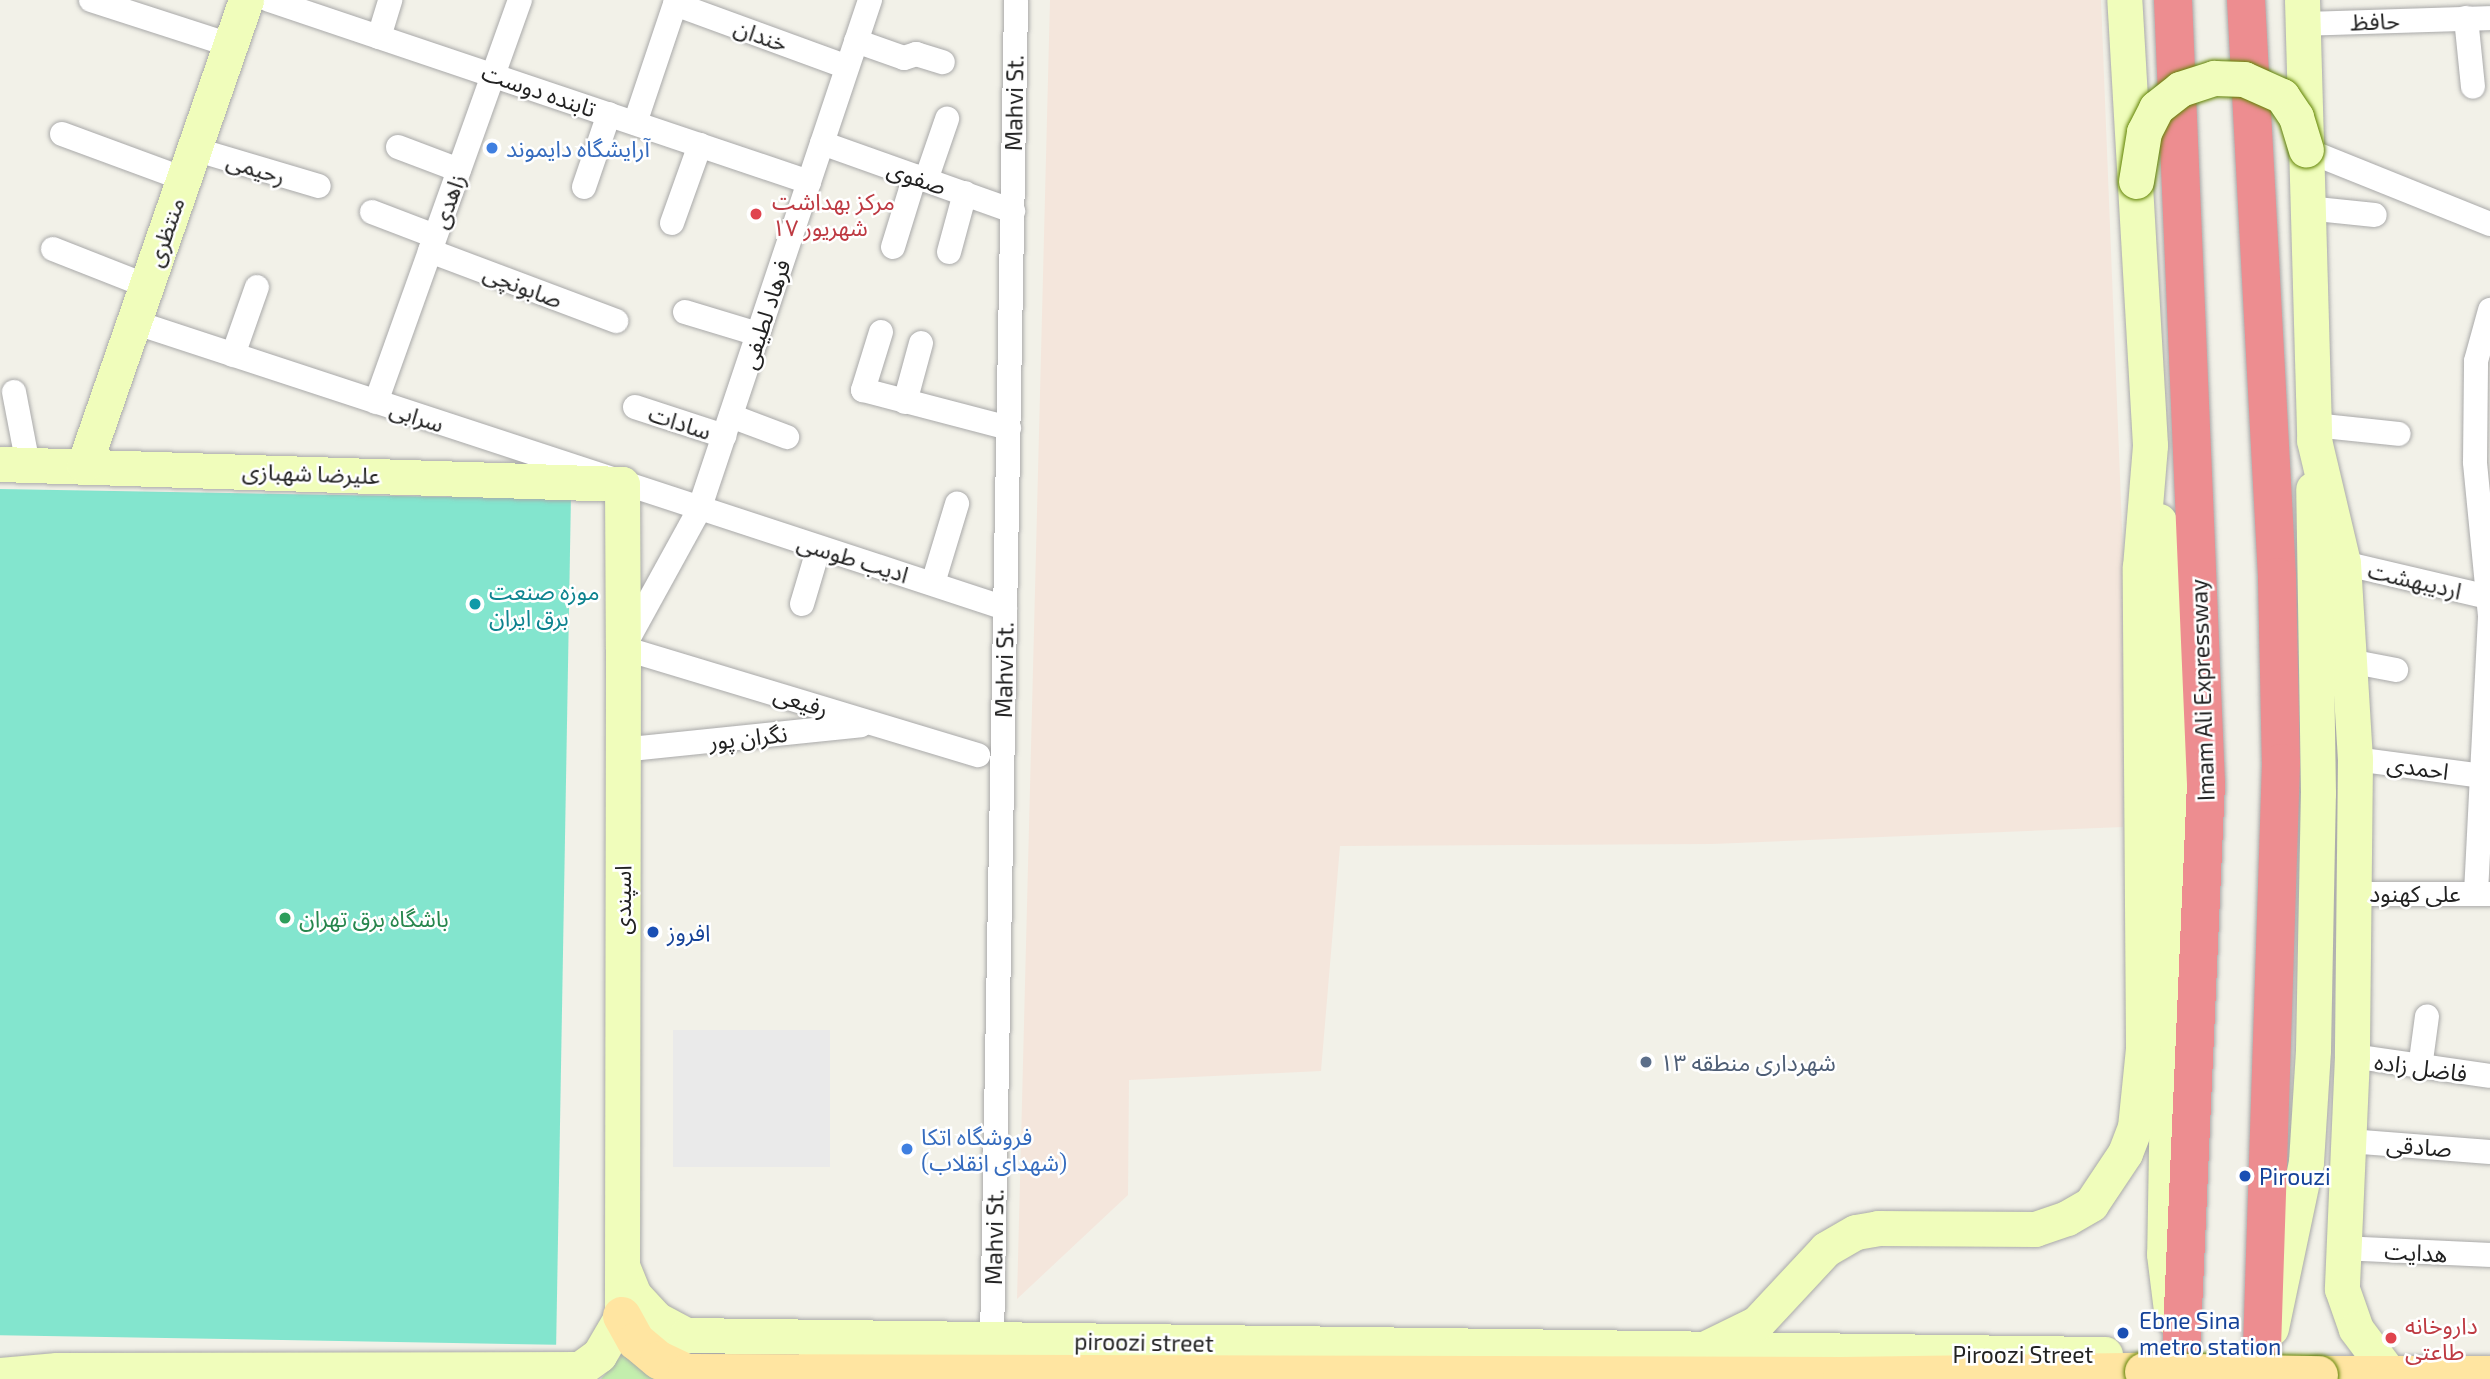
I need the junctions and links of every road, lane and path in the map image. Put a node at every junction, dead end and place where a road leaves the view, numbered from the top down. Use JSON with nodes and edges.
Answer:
{"nodes":[{"id":1,"x":91,"y":0,"type":"edge"},
{"id":2,"x":246,"y":0,"type":"edge"},
{"id":3,"x":269,"y":0,"type":"edge"},
{"id":4,"x":390,"y":0,"type":"edge"},
{"id":5,"x":520,"y":0,"type":"edge"},
{"id":6,"x":870,"y":0,"type":"edge"},
{"id":7,"x":1016,"y":0,"type":"edge"},
{"id":8,"x":2124,"y":0,"type":"edge"},
{"id":9,"x":2173,"y":0,"type":"edge"},
{"id":10,"x":2246,"y":0,"type":"edge"},
{"id":11,"x":2301,"y":9,"type":"edge"},
{"id":12,"x":2478,"y":18,"type":"edge"},
{"id":13,"x":379,"y":37,"type":"junction"},
{"id":14,"x":856,"y":41,"type":"junction"},
{"id":15,"x":230,"y":45,"type":"junction"},
{"id":16,"x":943,"y":62,"type":"dead end"},
{"id":17,"x":847,"y":67,"type":"junction"},
{"id":18,"x":494,"y":74,"type":"junction"},
{"id":19,"x":2473,"y":87,"type":"dead end"},
{"id":20,"x":609,"y":114,"type":"junction"},
{"id":21,"x":947,"y":119,"type":"dead end"},
{"id":22,"x":635,"y":123,"type":"junction"},
{"id":23,"x":62,"y":134,"type":"dead end"},
{"id":24,"x":822,"y":143,"type":"junction"},
{"id":25,"x":700,"y":145,"type":"junction"},
{"id":26,"x":398,"y":147,"type":"dead end"},
{"id":27,"x":2305,"y":150,"type":"junction"},
{"id":28,"x":189,"y":164,"type":"junction"},
{"id":29,"x":459,"y":170,"type":"junction"},
{"id":30,"x":921,"y":178,"type":"junction"},
{"id":31,"x":2136,"y":181,"type":"junction"},
{"id":32,"x":809,"y":183,"type":"junction"},
{"id":33,"x":319,"y":187,"type":"dead end"},
{"id":34,"x":584,"y":187,"type":"dead end"},
{"id":35,"x":965,"y":193,"type":"junction"},
{"id":36,"x":2307,"y":208,"type":"junction"},
{"id":37,"x":1013,"y":211,"type":"junction"},
{"id":38,"x":372,"y":212,"type":"dead end"},
{"id":39,"x":2375,"y":215,"type":"dead end"},
{"id":40,"x":672,"y":223,"type":"dead end"},
{"id":41,"x":2490,"y":224,"type":"edge"},
{"id":42,"x":433,"y":244,"type":"junction"},
{"id":43,"x":893,"y":247,"type":"dead end"},
{"id":44,"x":52,"y":249,"type":"dead end"},
{"id":45,"x":948,"y":252,"type":"dead end"},
{"id":46,"x":147,"y":286,"type":"junction"},
{"id":47,"x":257,"y":288,"type":"dead end"},
{"id":48,"x":2490,"y":310,"type":"edge"},
{"id":49,"x":685,"y":312,"type":"dead end"},
{"id":50,"x":616,"y":321,"type":"dead end"},
{"id":51,"x":134,"y":322,"type":"junction"},
{"id":52,"x":881,"y":332,"type":"dead end"},
{"id":53,"x":758,"y":334,"type":"junction"},
{"id":54,"x":921,"y":343,"type":"dead end"},
{"id":55,"x":233,"y":355,"type":"junction"},
{"id":56,"x":14,"y":392,"type":"dead end"},
{"id":57,"x":376,"y":402,"type":"junction"},
{"id":58,"x":905,"y":402,"type":"junction"},
{"id":59,"x":635,"y":407,"type":"dead end"},
{"id":60,"x":727,"y":426,"type":"junction"},
{"id":61,"x":1009,"y":428,"type":"junction"},
{"id":62,"x":2314,"y":433,"type":"junction"},
{"id":63,"x":2399,"y":434,"type":"dead end"},
{"id":64,"x":786,"y":437,"type":"dead end"},
{"id":65,"x":2150,"y":445,"type":"junction"},
{"id":66,"x":14,"y":464,"type":"edge"},
{"id":67,"x":84,"y":465,"type":"junction"},
{"id":68,"x":622,"y":484,"type":"junction"},
{"id":69,"x":957,"y":503,"type":"dead end"},
{"id":70,"x":699,"y":509,"type":"junction"},
{"id":71,"x":819,"y":547,"type":"junction"},
{"id":72,"x":2487,"y":562,"type":"edge"},
{"id":73,"x":2343,"y":563,"type":"junction"},
{"id":74,"x":933,"y":583,"type":"junction"},
{"id":75,"x":2488,"y":597,"type":"junction"},
{"id":76,"x":802,"y":604,"type":"dead end"},
{"id":77,"x":1005,"y":608,"type":"junction"},
{"id":78,"x":624,"y":648,"type":"junction"},
{"id":79,"x":2349,"y":661,"type":"junction"},
{"id":80,"x":2396,"y":670,"type":"dead end"},
{"id":81,"x":874,"y":723,"type":"junction"},
{"id":82,"x":621,"y":750,"type":"junction"},
{"id":83,"x":978,"y":755,"type":"dead end"},
{"id":84,"x":2355,"y":759,"type":"junction"},
{"id":85,"x":2482,"y":776,"type":"junction"},
{"id":86,"x":2483,"y":893,"type":"edge"},
{"id":87,"x":2353,"y":894,"type":"junction"},
{"id":88,"x":2427,"y":1016,"type":"dead end"},
{"id":89,"x":2352,"y":1056,"type":"junction"},
{"id":90,"x":2420,"y":1068,"type":"junction"},
{"id":91,"x":2490,"y":1076,"type":"edge"},
{"id":92,"x":2349,"y":1141,"type":"junction"},
{"id":93,"x":2490,"y":1152,"type":"edge"},
{"id":94,"x":2342,"y":1248,"type":"junction"},
{"id":95,"x":2490,"y":1255,"type":"edge"},
{"id":96,"x":623,"y":1267,"type":"junction"},
{"id":97,"x":622,"y":1316,"type":"junction"},
{"id":98,"x":992,"y":1340,"type":"junction"},
{"id":99,"x":1698,"y":1352,"type":"junction"},
{"id":100,"x":1621,"y":1362,"type":"junction"},
{"id":101,"x":2318,"y":1367,"type":"junction"},
{"id":102,"x":2162,"y":1368,"type":"edge"},
{"id":103,"x":2260,"y":1372,"type":"edge"},
{"id":104,"x":2389,"y":1373,"type":"junction"},
{"id":105,"x":0,"y":1375,"type":"edge"},
{"id":106,"x":2490,"y":1375,"type":"edge"},
{"id":107,"x":1341,"y":1377,"type":"edge"}],
"edges":[{"from":1,"to":15,"type":"street"},
{"from":2,"to":15,"type":"main road","name":"منتظری"},
{"from":3,"to":13,"type":"street","name":"تابنده دوست"},
{"from":4,"to":13,"type":"street"},
{"from":5,"to":18,"type":"street","name":"زاهدی"},
{"from":6,"to":14,"type":"street","name":"فرهاد لطیفی"},
{"from":7,"to":37,"type":"street","name":"Mahvi St."},
{"from":8,"to":31,"type":"main road"},
{"from":9,"to":102,"type":"highway","name":"Imam Ali Expressway"},
{"from":10,"to":103,"type":"highway"},
{"from":11,"to":12,"type":"street","name":"حافظ"},
{"from":11,"to":27,"type":"main road"},
{"from":12,"to":19,"type":"street"},
{"from":13,"to":18,"type":"street","name":"تابنده دوست"},
{"from":14,"to":16,"type":"street"},
{"from":14,"to":17,"type":"street","name":"فرهاد لطیفی"},
{"from":15,"to":28,"type":"main road","name":"منتظری"},
{"from":17,"to":22,"type":"street","name":"خندان"},
{"from":17,"to":24,"type":"street","name":"فرهاد لطیفی"},
{"from":18,"to":20,"type":"street","name":"تابنده دوست"},
{"from":18,"to":29,"type":"street","name":"زاهدی"},
{"from":20,"to":22,"type":"street","name":"تابنده دوست"},
{"from":20,"to":34,"type":"street"},
{"from":21,"to":30,"type":"street"},
{"from":22,"to":25,"type":"street","name":"تابنده دوست"},
{"from":23,"to":28,"type":"street","name":"رحیمی"},
{"from":24,"to":30,"type":"street","name":"صفوی"},
{"from":24,"to":32,"type":"street","name":"فرهاد لطیفی"},
{"from":25,"to":32,"type":"street","name":"تابنده دوست"},
{"from":25,"to":40,"type":"street"},
{"from":26,"to":29,"type":"street"},
{"from":27,"to":31,"type":"main road","bridge":true},
{"from":27,"to":36,"type":"main road"},
{"from":27,"to":41,"type":"street"},
{"from":28,"to":33,"type":"street","name":"رحیمی"},
{"from":28,"to":46,"type":"main road","name":"منتظری"},
{"from":29,"to":42,"type":"street","name":"زاهدی"},
{"from":30,"to":35,"type":"street","name":"صفوی"},
{"from":30,"to":43,"type":"street"},
{"from":31,"to":65,"type":"main road"},
{"from":32,"to":53,"type":"street","name":"فرهاد لطیفی"},
{"from":35,"to":37,"type":"street","name":"صفوی"},
{"from":35,"to":45,"type":"street"},
{"from":36,"to":39,"type":"street"},
{"from":36,"to":62,"type":"main road"},
{"from":37,"to":61,"type":"street","name":"Mahvi St."},
{"from":38,"to":42,"type":"street","name":"صابونچی"},
{"from":42,"to":50,"type":"street","name":"صابونچی"},
{"from":42,"to":57,"type":"street","name":"زاهدی"},
{"from":44,"to":46,"type":"street"},
{"from":46,"to":51,"type":"main road","name":"منتظری"},
{"from":47,"to":55,"type":"street"},
{"from":48,"to":72,"type":"street"},
{"from":49,"to":53,"type":"street"},
{"from":51,"to":55,"type":"street","name":"سرابی"},
{"from":51,"to":67,"type":"main road","name":"منتظری"},
{"from":52,"to":58,"type":"street"},
{"from":53,"to":60,"type":"street","name":"فرهاد لطیفی"},
{"from":54,"to":58,"type":"street"},
{"from":55,"to":57,"type":"street","name":"سرابی"},
{"from":56,"to":66,"type":"street"},
{"from":57,"to":68,"type":"street","name":"سرابی"},
{"from":58,"to":61,"type":"street"},
{"from":59,"to":60,"type":"street","name":"سادات"},
{"from":60,"to":64,"type":"street","name":"سادات"},
{"from":60,"to":70,"type":"street","name":"فرهاد لطیفی"},
{"from":61,"to":77,"type":"street","name":"Mahvi St."},
{"from":62,"to":63,"type":"street"},
{"from":62,"to":73,"type":"main road"},
{"from":62,"to":103,"type":"main road"},
{"from":65,"to":99,"type":"main road"},
{"from":65,"to":102,"type":"main road"},
{"from":66,"to":67,"type":"main road","name":"علیرضا شهبازی"},
{"from":67,"to":68,"type":"main road","name":"علیرضا شهبازی"},
{"from":68,"to":70,"type":"street","name":"سرابی"},
{"from":68,"to":78,"type":"main road","name":"اسپندی"},
{"from":69,"to":74,"type":"street"},
{"from":70,"to":71,"type":"street","name":"ادیب طوسی"},
{"from":70,"to":78,"type":"street","name":"فرهاد لطیفی"},
{"from":71,"to":74,"type":"street","name":"ادیب طوسی"},
{"from":71,"to":76,"type":"street"},
{"from":72,"to":75,"type":"street"},
{"from":73,"to":75,"type":"street","name":"اردیبهشت"},
{"from":73,"to":79,"type":"main road"},
{"from":74,"to":77,"type":"street","name":"ادیب طوسی"},
{"from":75,"to":85,"type":"street"},
{"from":77,"to":98,"type":"street","name":"Mahvi St."},
{"from":78,"to":81,"type":"street","name":"رفیعی"},
{"from":78,"to":82,"type":"main road","name":"اسپندی"},
{"from":79,"to":80,"type":"street"},
{"from":79,"to":84,"type":"main road"},
{"from":81,"to":82,"type":"street","name":"نگران پور"},
{"from":81,"to":83,"type":"street","name":"رفیعی"},
{"from":82,"to":96,"type":"main road","name":"اسپندی"},
{"from":84,"to":85,"type":"street","name":"احمدی"},
{"from":84,"to":87,"type":"main road"},
{"from":85,"to":86,"type":"street"},
{"from":86,"to":87,"type":"street","name":"علی کهنود"},
{"from":87,"to":89,"type":"main road"},
{"from":88,"to":90,"type":"street"},
{"from":89,"to":90,"type":"street","name":"فاضل زاده"},
{"from":89,"to":92,"type":"main road"},
{"from":90,"to":91,"type":"street","name":"فاضل زاده"},
{"from":92,"to":93,"type":"street","name":"صادقی"},
{"from":92,"to":94,"type":"main road"},
{"from":94,"to":95,"type":"street","name":"هدایت"},
{"from":94,"to":104,"type":"main road"},
{"from":96,"to":97,"type":"main road","name":"اسپندی"},
{"from":96,"to":98,"type":"main road","name":"piroozi street"},
{"from":97,"to":105,"type":"main road"},
{"from":97,"to":107,"type":"main road","name":"Piroozi Street"},
{"from":98,"to":100,"type":"main road","name":"piroozi street"},
{"from":99,"to":100,"type":"main road","name":"piroozi street"},
{"from":99,"to":102,"type":"main road","name":"Piroozi Street"},
{"from":100,"to":102,"type":"main road","name":"Piroozi Street"},
{"from":100,"to":107,"type":"main road","name":"Piroozi Street"},
{"from":101,"to":102,"type":"main road","name":"Piroozi Street"},
{"from":101,"to":103,"type":"main road","name":"Piroozi Street","bridge":true},
{"from":101,"to":104,"type":"main road","name":"Piroozi Street"},
{"from":102,"to":103,"type":"main road","name":"Piroozi Street","bridge":true},
{"from":104,"to":106,"type":"main road","name":"Piroozi Street"}]}
